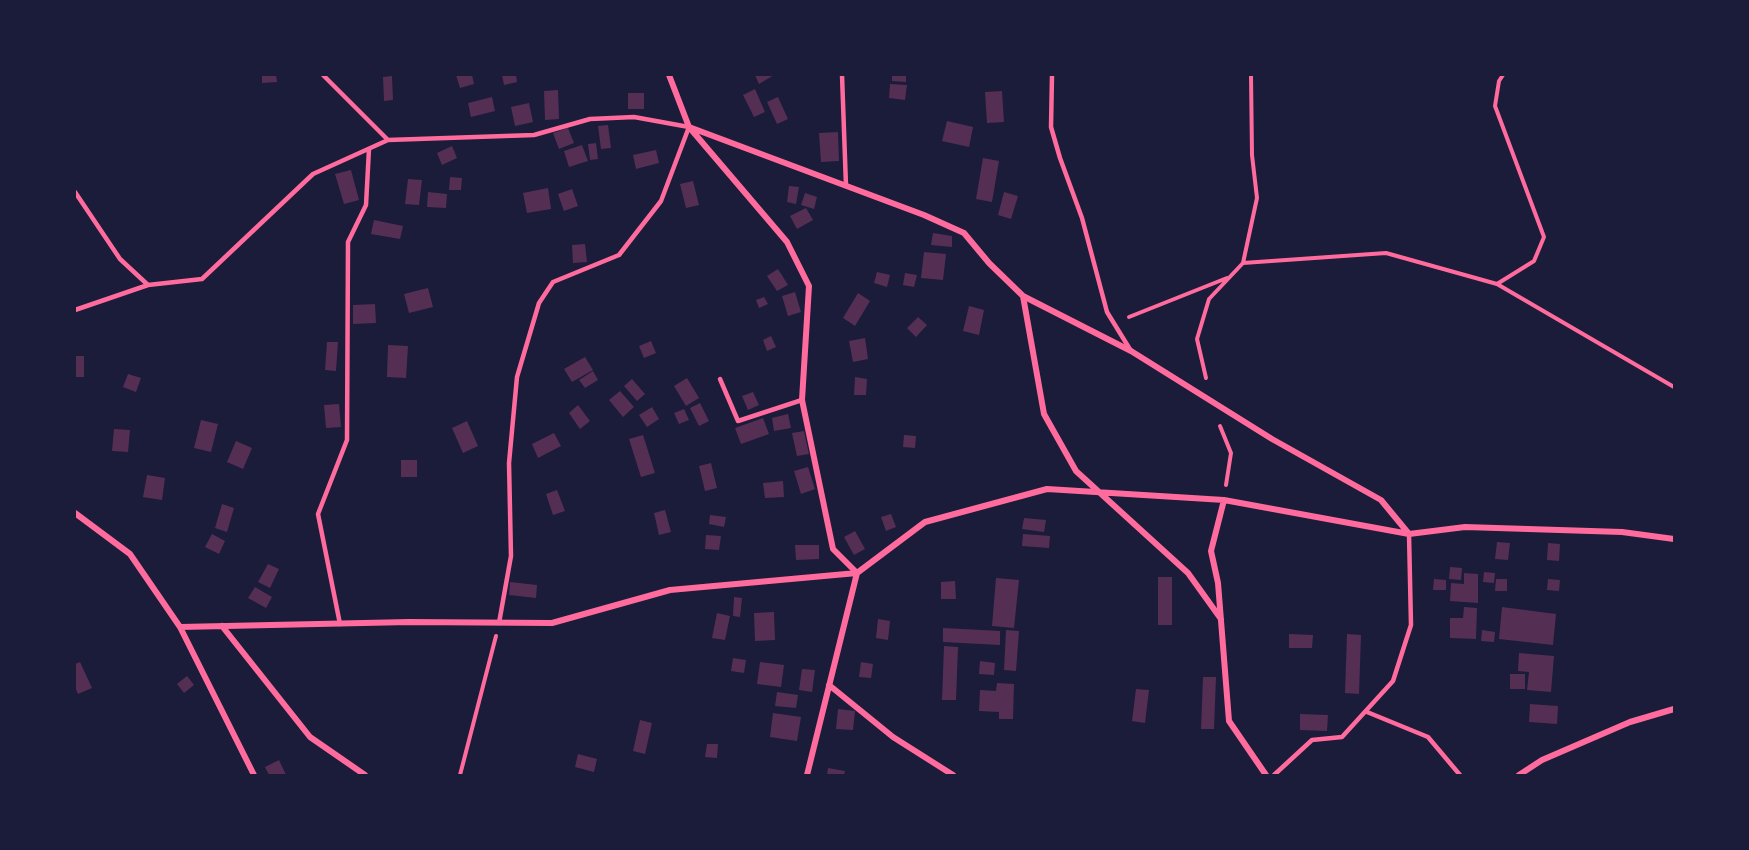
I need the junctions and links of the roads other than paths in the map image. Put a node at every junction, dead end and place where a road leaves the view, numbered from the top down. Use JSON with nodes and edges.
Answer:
{"nodes":[{"id":1,"x":323,"y":75,"type":"edge"},
{"id":2,"x":669,"y":75,"type":"edge"},
{"id":3,"x":842,"y":75,"type":"edge"},
{"id":4,"x":1052,"y":75,"type":"edge"},
{"id":5,"x":689,"y":127,"type":"junction"},
{"id":6,"x":388,"y":140,"type":"junction"},
{"id":7,"x":369,"y":149,"type":"junction"},
{"id":8,"x":846,"y":186,"type":"junction"},
{"id":9,"x":75,"y":192,"type":"edge"},
{"id":10,"x":148,"y":285,"type":"junction"},
{"id":11,"x":1023,"y":296,"type":"junction"},
{"id":12,"x":75,"y":310,"type":"edge"},
{"id":13,"x":1131,"y":351,"type":"junction"},
{"id":14,"x":720,"y":379,"type":"dead end"},
{"id":15,"x":802,"y":400,"type":"junction"},
{"id":16,"x":1097,"y":492,"type":"junction"},
{"id":17,"x":1224,"y":500,"type":"junction"},
{"id":18,"x":75,"y":513,"type":"edge"},
{"id":19,"x":1409,"y":534,"type":"junction"},
{"id":20,"x":1674,"y":539,"type":"edge"},
{"id":21,"x":857,"y":573,"type":"junction"},
{"id":22,"x":1221,"y":619,"type":"junction"},
{"id":23,"x":499,"y":623,"type":"junction"},
{"id":24,"x":340,"y":624,"type":"junction"},
{"id":25,"x":222,"y":626,"type":"junction"},
{"id":26,"x":180,"y":627,"type":"junction"},
{"id":27,"x":829,"y":685,"type":"junction"},
{"id":28,"x":1674,"y":709,"type":"edge"},
{"id":29,"x":1367,"y":712,"type":"junction"},
{"id":30,"x":254,"y":775,"type":"edge"},
{"id":31,"x":365,"y":775,"type":"edge"},
{"id":32,"x":807,"y":775,"type":"edge"},
{"id":33,"x":953,"y":775,"type":"edge"},
{"id":34,"x":1266,"y":775,"type":"edge"},
{"id":35,"x":1274,"y":775,"type":"edge"},
{"id":36,"x":1460,"y":775,"type":"edge"},
{"id":37,"x":1519,"y":775,"type":"edge"}],
"edges":[{"from":1,"to":6,"type":"lane"},
{"from":2,"to":5,"type":"street"},
{"from":3,"to":8,"type":"lane"},
{"from":4,"to":13,"type":"lane"},
{"from":5,"to":6,"type":"lane"},
{"from":5,"to":8,"type":"street"},
{"from":5,"to":15,"type":"street"},
{"from":5,"to":23,"type":"lane"},
{"from":6,"to":7,"type":"lane"},
{"from":7,"to":10,"type":"lane"},
{"from":7,"to":24,"type":"lane"},
{"from":8,"to":11,"type":"street"},
{"from":9,"to":10,"type":"lane"},
{"from":10,"to":12,"type":"lane"},
{"from":11,"to":13,"type":"street"},
{"from":11,"to":16,"type":"street"},
{"from":13,"to":19,"type":"street"},
{"from":14,"to":15,"type":"lane"},
{"from":15,"to":21,"type":"street"},
{"from":16,"to":17,"type":"street"},
{"from":16,"to":21,"type":"street"},
{"from":16,"to":22,"type":"street"},
{"from":17,"to":19,"type":"street"},
{"from":17,"to":22,"type":"street"},
{"from":18,"to":26,"type":"street"},
{"from":19,"to":20,"type":"street"},
{"from":19,"to":29,"type":"lane"},
{"from":21,"to":23,"type":"street"},
{"from":21,"to":27,"type":"street"},
{"from":22,"to":34,"type":"street"},
{"from":23,"to":24,"type":"street"},
{"from":24,"to":25,"type":"street"},
{"from":25,"to":26,"type":"street"},
{"from":25,"to":31,"type":"street"},
{"from":26,"to":30,"type":"street"},
{"from":27,"to":32,"type":"street"},
{"from":27,"to":33,"type":"street"},
{"from":28,"to":37,"type":"street"},
{"from":29,"to":35,"type":"lane"},
{"from":29,"to":36,"type":"lane"}]}
